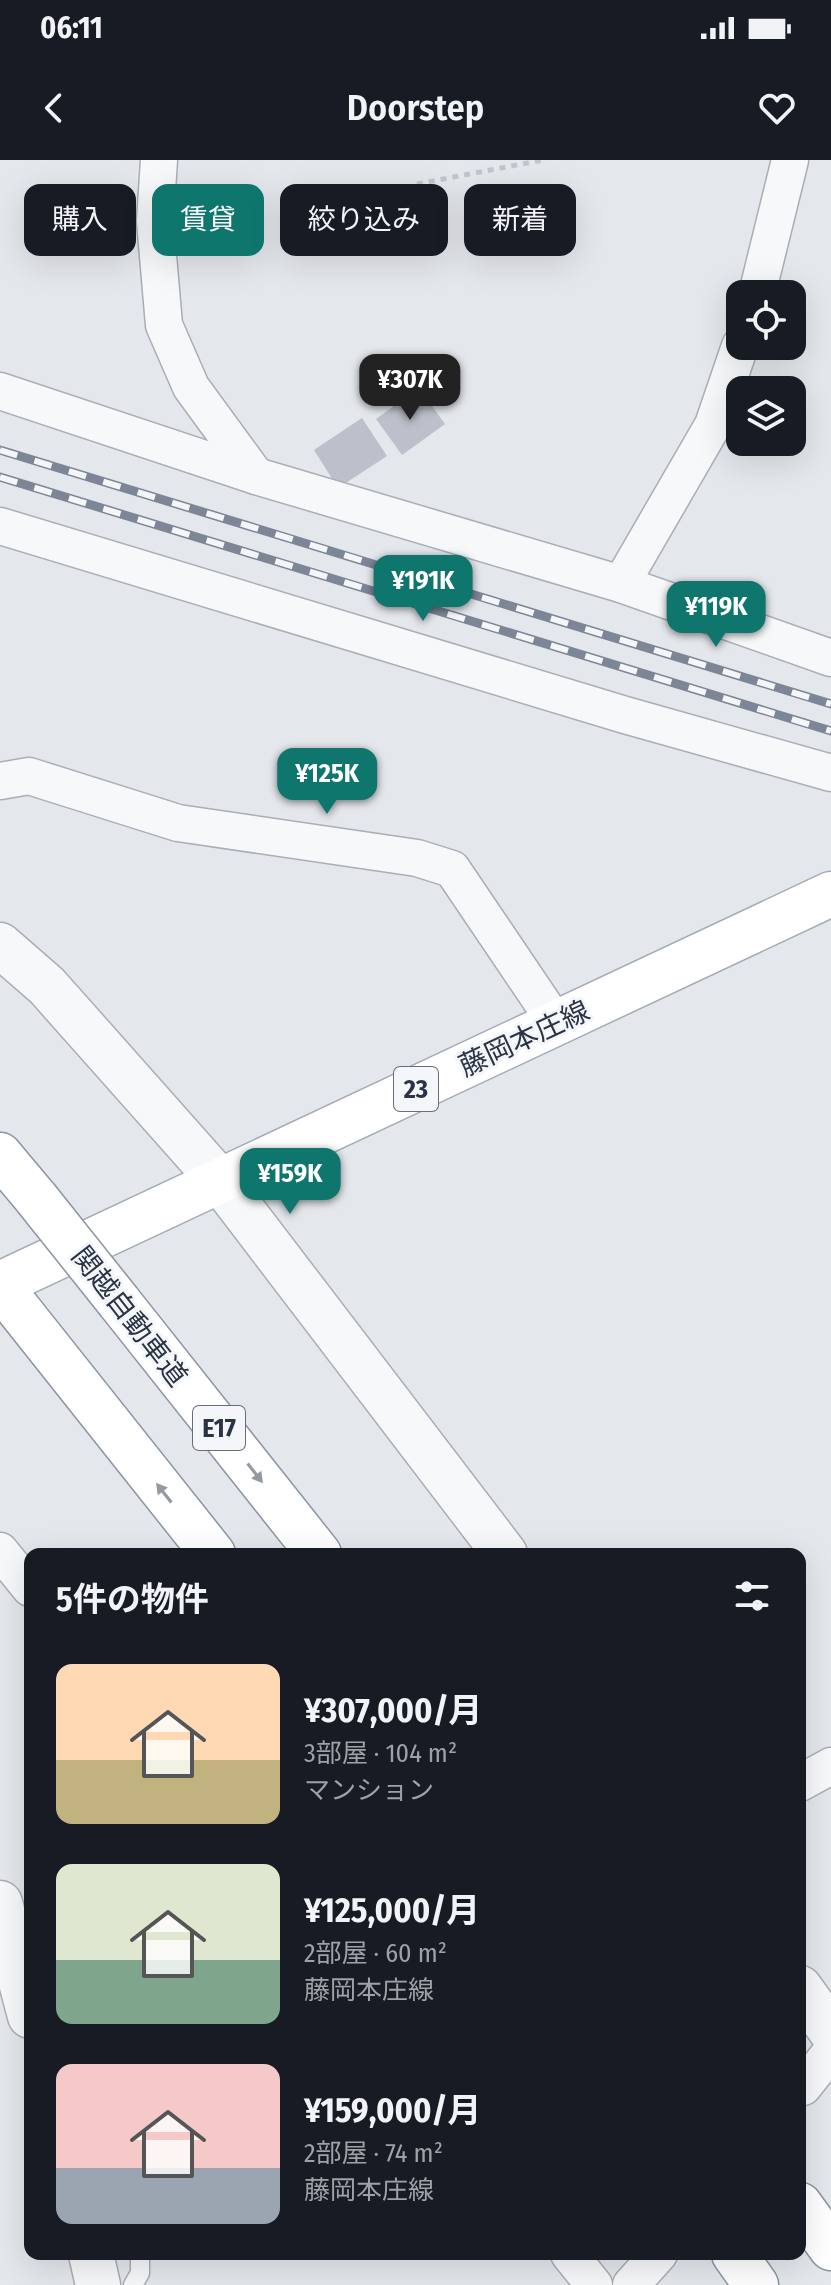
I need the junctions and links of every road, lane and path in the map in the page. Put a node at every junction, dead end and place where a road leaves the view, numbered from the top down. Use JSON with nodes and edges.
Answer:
{"nodes":[{"id":1,"x":159,"y":160,"type":"edge"},
{"id":2,"x":543,"y":160,"type":"edge"},
{"id":3,"x":790,"y":160,"type":"edge"},
{"id":4,"x":417,"y":184,"type":"dead end"},
{"id":5,"x":760,"y":280,"type":"edge"},
{"id":6,"x":735,"y":360,"type":"edge"},
{"id":7,"x":0,"y":391,"type":"edge"},
{"id":8,"x":256,"y":476,"type":"junction"},
{"id":9,"x":0,"y":526,"type":"edge"},
{"id":10,"x":621,"y":584,"type":"junction"},
{"id":11,"x":831,"y":658,"type":"edge"},
{"id":12,"x":831,"y":773,"type":"edge"},
{"id":13,"x":0,"y":781,"type":"edge"},
{"id":14,"x":831,"y":894,"type":"edge"},
{"id":15,"x":0,"y":945,"type":"edge"},
{"id":16,"x":556,"y":1023,"type":"junction"},
{"id":17,"x":0,"y":1155,"type":"edge"},
{"id":18,"x":221,"y":1182,"type":"junction"},
{"id":19,"x":0,"y":1285,"type":"edge"},
{"id":20,"x":208,"y":1548,"type":"edge"},
{"id":21,"x":314,"y":1548,"type":"edge"},
{"id":22,"x":500,"y":1548,"type":"edge"},
{"id":23,"x":0,"y":1551,"type":"edge"},
{"id":24,"x":24,"y":1581,"type":"edge"},
{"id":25,"x":831,"y":1766,"type":"edge"},
{"id":26,"x":806,"y":1780,"type":"edge"},
{"id":27,"x":0,"y":1903,"type":"edge"},
{"id":28,"x":24,"y":1993,"type":"edge"},
{"id":29,"x":806,"y":1996,"type":"edge"},
{"id":30,"x":831,"y":2031,"type":"edge"},
{"id":31,"x":831,"y":2052,"type":"edge"},
{"id":32,"x":806,"y":2083,"type":"edge"},
{"id":33,"x":806,"y":2213,"type":"edge"},
{"id":34,"x":831,"y":2248,"type":"edge"},
{"id":35,"x":92,"y":2260,"type":"edge"},
{"id":36,"x":140,"y":2260,"type":"edge"},
{"id":37,"x":574,"y":2260,"type":"edge"},
{"id":38,"x":654,"y":2260,"type":"edge"},
{"id":39,"x":738,"y":2260,"type":"edge"},
{"id":40,"x":98,"y":2285,"type":"edge"},
{"id":41,"x":133,"y":2285,"type":"edge"},
{"id":42,"x":594,"y":2285,"type":"edge"},
{"id":43,"x":631,"y":2285,"type":"edge"},
{"id":44,"x":756,"y":2285,"type":"edge"}],
"edges":[{"from":1,"to":8,"type":"street"},
{"from":2,"to":4,"type":"path"},
{"from":3,"to":5,"type":"street"},
{"from":6,"to":10,"type":"street"},
{"from":7,"to":8,"type":"street"},
{"from":8,"to":10,"type":"street"},
{"from":9,"to":12,"type":"street"},
{"from":10,"to":11,"type":"street"},
{"from":13,"to":16,"type":"street"},
{"from":14,"to":16,"type":"main road","name":"藤岡本庄線","number":"23"},
{"from":15,"to":18,"type":"street"},
{"from":16,"to":18,"type":"main road","name":"藤岡本庄線","number":"23"},
{"from":17,"to":21,"type":"main road","name":"関越自動車道","number":"E17","one_way":true,"bridge":true},
{"from":18,"to":19,"type":"main road","name":"藤岡本庄線","number":"23"},
{"from":18,"to":22,"type":"street"},
{"from":20,"to":19,"type":"main road","one_way":true},
{"from":23,"to":24,"type":"street"},
{"from":25,"to":26,"type":"street"},
{"from":27,"to":28,"type":"street"},
{"from":29,"to":30,"type":"street"},
{"from":31,"to":32,"type":"street"},
{"from":33,"to":34,"type":"main road"},
{"from":35,"to":40,"type":"street"},
{"from":36,"to":41,"type":"lane"},
{"from":37,"to":42,"type":"street"},
{"from":38,"to":43,"type":"street"},
{"from":39,"to":44,"type":"main road"}]}
